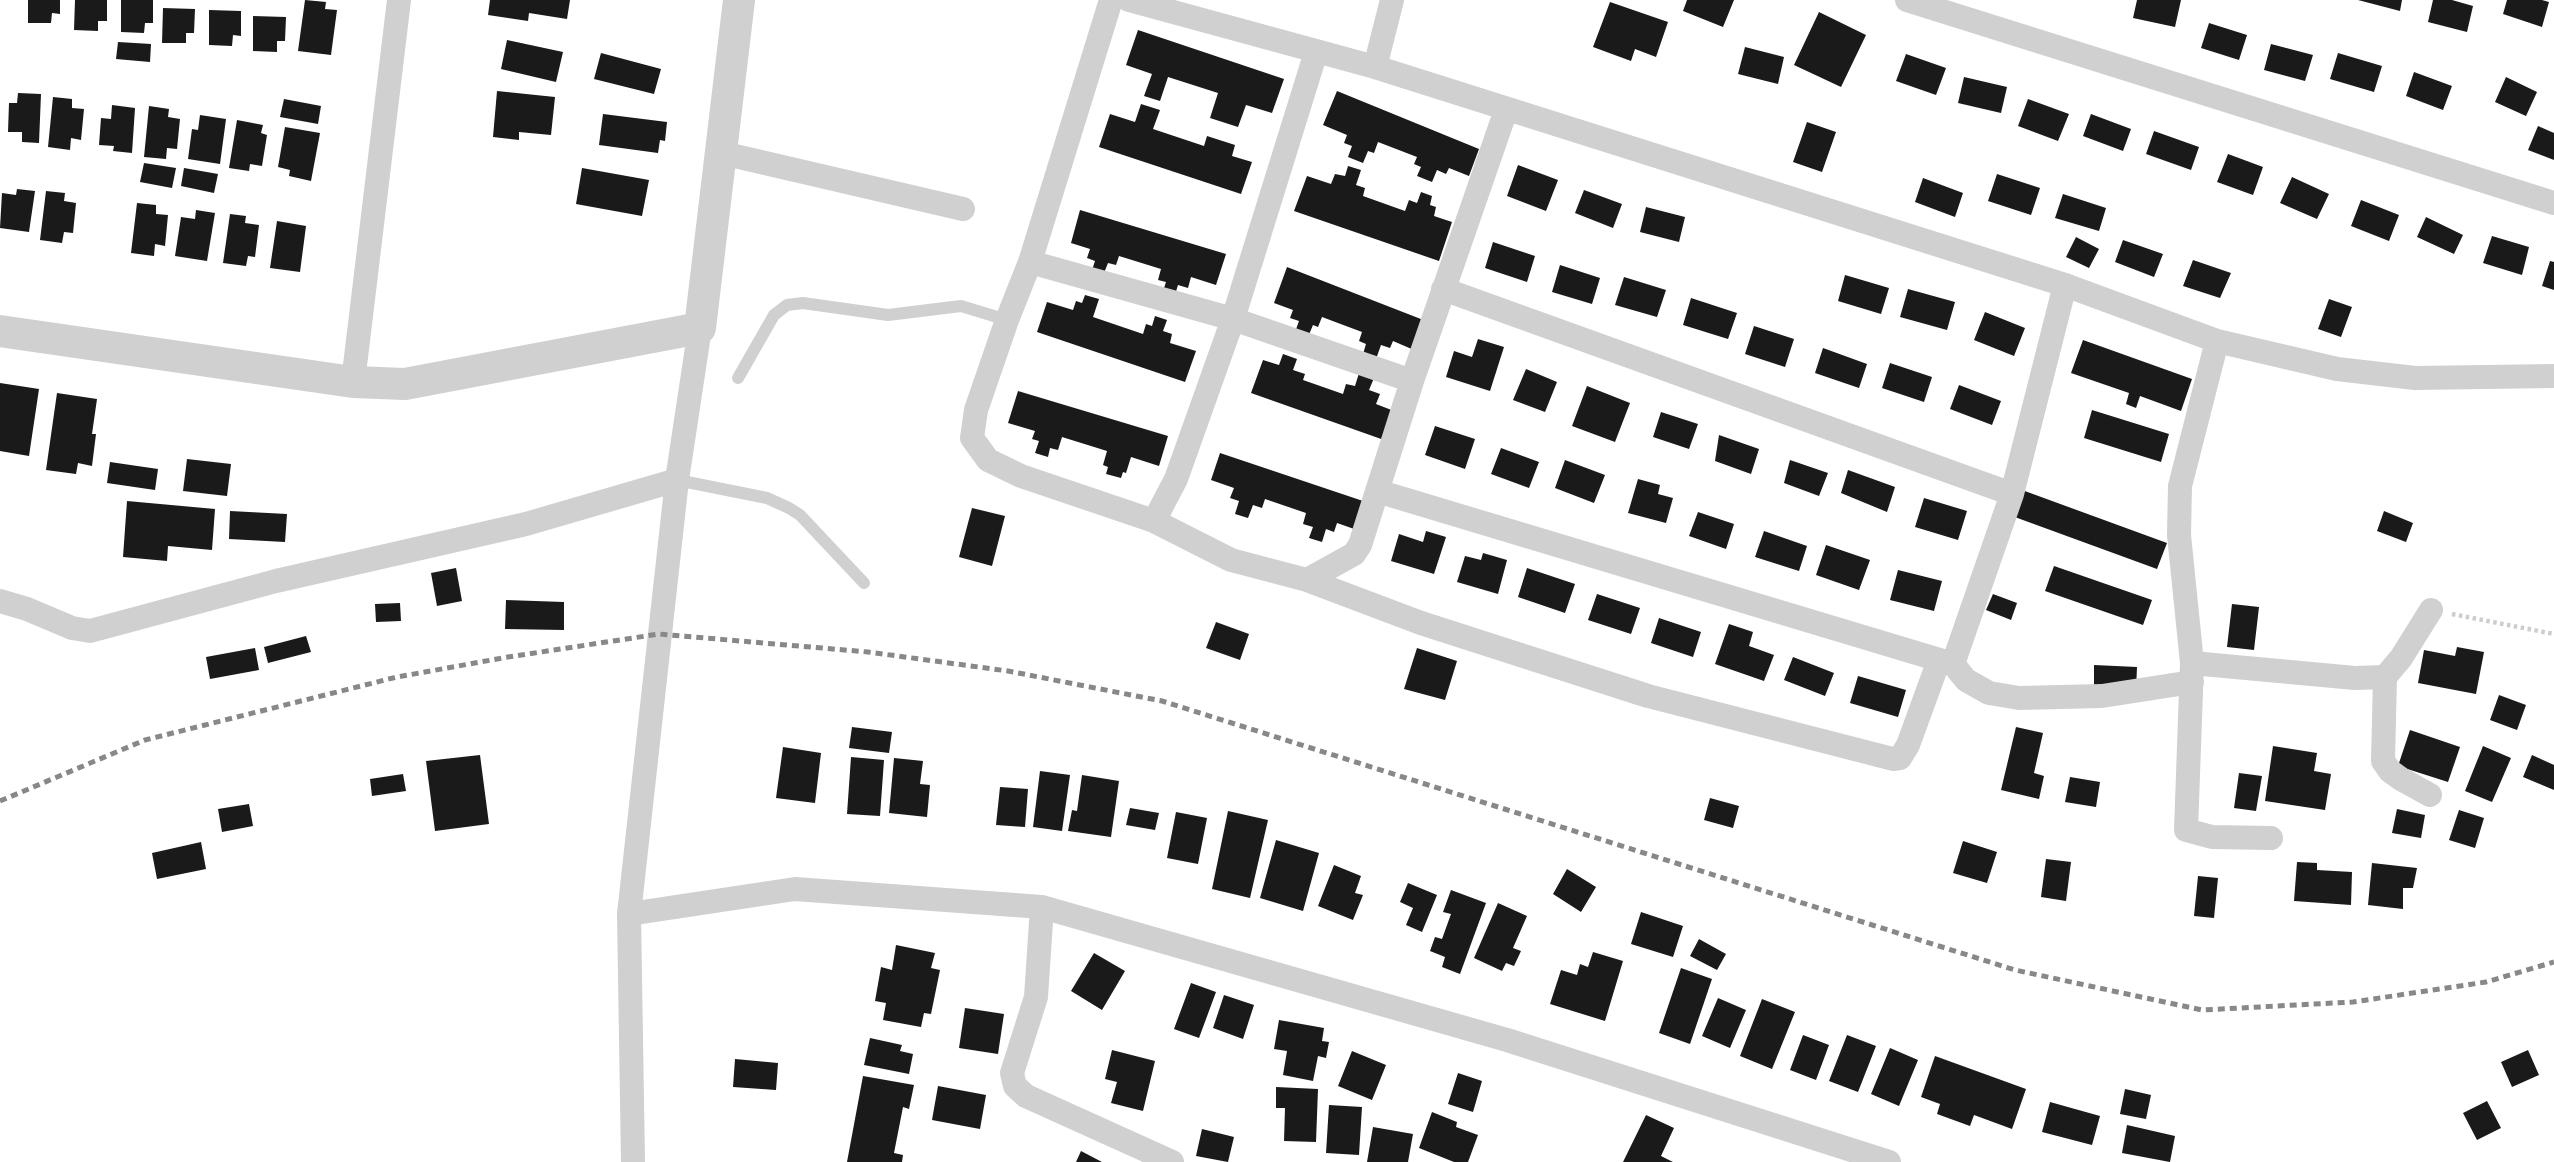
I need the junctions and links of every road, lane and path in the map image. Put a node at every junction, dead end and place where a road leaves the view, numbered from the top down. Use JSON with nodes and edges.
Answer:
{"nodes":[{"id":1,"x":399,"y":0,"type":"edge"},
{"id":2,"x":739,"y":0,"type":"edge"},
{"id":3,"x":1111,"y":0,"type":"edge"},
{"id":4,"x":1129,"y":0,"type":"edge"},
{"id":5,"x":1392,"y":0,"type":"edge"},
{"id":6,"x":1907,"y":0,"type":"edge"},
{"id":7,"x":1316,"y":52,"type":"junction"},
{"id":8,"x":1375,"y":67,"type":"junction"},
{"id":9,"x":1506,"y":110,"type":"junction"},
{"id":10,"x":722,"y":153,"type":"junction"},
{"id":11,"x":2554,"y":203,"type":"edge"},
{"id":12,"x":963,"y":209,"type":"dead end"},
{"id":13,"x":1030,"y":262,"type":"junction"},
{"id":14,"x":2065,"y":285,"type":"junction"},
{"id":15,"x":1443,"y":289,"type":"junction"},
{"id":16,"x":1233,"y":319,"type":"junction"},
{"id":17,"x":1007,"y":320,"type":"junction"},
{"id":18,"x":700,"y":328,"type":"junction"},
{"id":19,"x":0,"y":331,"type":"edge"},
{"id":20,"x":2217,"y":341,"type":"junction"},
{"id":21,"x":2554,"y":376,"type":"edge"},
{"id":22,"x":738,"y":378,"type":"dead end"},
{"id":23,"x":1412,"y":381,"type":"junction"},
{"id":24,"x":353,"y":382,"type":"junction"},
{"id":25,"x":677,"y":480,"type":"junction"},
{"id":26,"x":1377,"y":491,"type":"junction"},
{"id":27,"x":2011,"y":494,"type":"junction"},
{"id":28,"x":1154,"y":522,"type":"junction"},
{"id":29,"x":1307,"y":580,"type":"junction"},
{"id":30,"x":864,"y":583,"type":"dead end"},
{"id":31,"x":0,"y":601,"type":"edge"},
{"id":32,"x":2431,"y":610,"type":"joint"},
{"id":33,"x":2554,"y":634,"type":"edge"},
{"id":34,"x":1946,"y":662,"type":"junction"},
{"id":35,"x":2192,"y":672,"type":"junction"},
{"id":36,"x":2385,"y":677,"type":"junction"},
{"id":37,"x":2430,"y":794,"type":"dead end"},
{"id":38,"x":2271,"y":838,"type":"dead end"},
{"id":39,"x":1042,"y":907,"type":"junction"},
{"id":40,"x":629,"y":914,"type":"junction"},
{"id":41,"x":633,"y":1162,"type":"edge"},
{"id":42,"x":1172,"y":1162,"type":"edge"},
{"id":43,"x":1889,"y":1162,"type":"edge"}],
"edges":[{"from":1,"to":24,"type":"street"},
{"from":2,"to":10,"type":"street"},
{"from":3,"to":13,"type":"street"},
{"from":4,"to":7,"type":"street"},
{"from":5,"to":8,"type":"street"},
{"from":6,"to":11,"type":"street"},
{"from":7,"to":8,"type":"street"},
{"from":7,"to":16,"type":"street"},
{"from":8,"to":9,"type":"street"},
{"from":9,"to":14,"type":"street"},
{"from":9,"to":15,"type":"street"},
{"from":10,"to":12,"type":"street"},
{"from":10,"to":18,"type":"street"},
{"from":13,"to":16,"type":"street"},
{"from":13,"to":17,"type":"street"},
{"from":14,"to":20,"type":"street"},
{"from":14,"to":27,"type":"street"},
{"from":15,"to":23,"type":"street"},
{"from":15,"to":27,"type":"street"},
{"from":16,"to":23,"type":"street"},
{"from":16,"to":28,"type":"street"},
{"from":17,"to":22,"type":"lane"},
{"from":17,"to":28,"type":"street"},
{"from":18,"to":24,"type":"street"},
{"from":18,"to":25,"type":"street"},
{"from":19,"to":24,"type":"street"},
{"from":20,"to":21,"type":"street"},
{"from":20,"to":35,"type":"street"},
{"from":23,"to":26,"type":"street"},
{"from":25,"to":30,"type":"lane"},
{"from":25,"to":31,"type":"street"},
{"from":25,"to":40,"type":"street"},
{"from":26,"to":29,"type":"street"},
{"from":26,"to":34,"type":"street"},
{"from":27,"to":34,"type":"street"},
{"from":28,"to":29,"type":"street"},
{"from":29,"to":34,"type":"street"},
{"from":32,"to":33,"type":"path"},
{"from":32,"to":36,"type":"street"},
{"from":34,"to":35,"type":"street"},
{"from":35,"to":36,"type":"street"},
{"from":35,"to":38,"type":"street"},
{"from":36,"to":37,"type":"street"},
{"from":39,"to":40,"type":"street"},
{"from":39,"to":42,"type":"street"},
{"from":39,"to":43,"type":"street"},
{"from":40,"to":41,"type":"street"}]}
